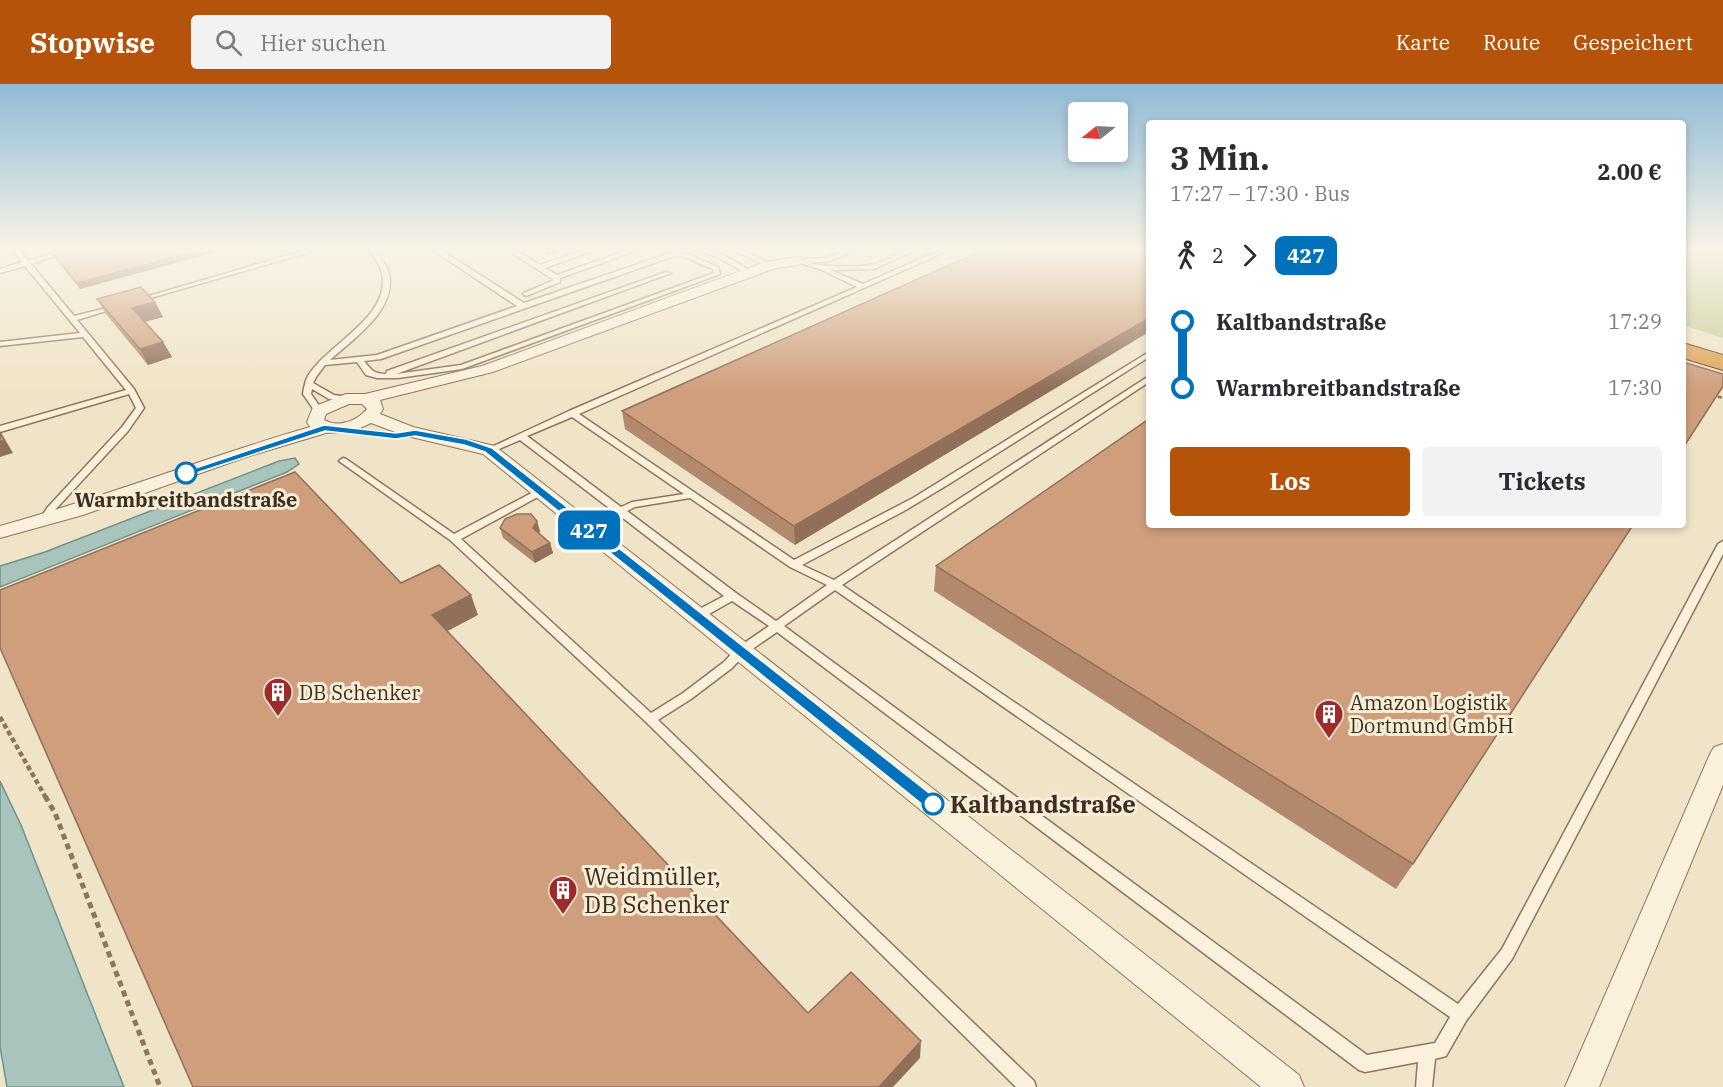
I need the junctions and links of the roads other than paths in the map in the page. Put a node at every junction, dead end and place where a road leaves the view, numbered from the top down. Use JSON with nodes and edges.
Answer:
{"nodes":[{"id":1,"x":53,"y":296,"type":"edge"},
{"id":2,"x":153,"y":296,"type":"edge"},
{"id":3,"x":382,"y":296,"type":"edge"},
{"id":4,"x":507,"y":296,"type":"edge"},
{"id":5,"x":552,"y":296,"type":"edge"},
{"id":6,"x":604,"y":296,"type":"edge"},
{"id":7,"x":668,"y":296,"type":"edge"},
{"id":8,"x":675,"y":296,"type":"edge"},
{"id":9,"x":843,"y":296,"type":"edge"},
{"id":10,"x":523,"y":306,"type":"junction"},
{"id":11,"x":71,"y":319,"type":"junction"},
{"id":12,"x":1686,"y":334,"type":"edge"},
{"id":13,"x":83,"y":335,"type":"junction"},
{"id":14,"x":0,"y":344,"type":"edge"},
{"id":15,"x":1723,"y":345,"type":"edge"},
{"id":16,"x":1686,"y":351,"type":"edge"},
{"id":17,"x":1146,"y":356,"type":"edge"},
{"id":18,"x":359,"y":359,"type":"junction"},
{"id":19,"x":323,"y":363,"type":"junction"},
{"id":20,"x":1723,"y":363,"type":"edge"},
{"id":21,"x":381,"y":376,"type":"junction"},
{"id":22,"x":1146,"y":380,"type":"edge"},
{"id":23,"x":309,"y":384,"type":"junction"},
{"id":24,"x":131,"y":391,"type":"junction"},
{"id":25,"x":346,"y":399,"type":"junction"},
{"id":26,"x":370,"y":407,"type":"junction"},
{"id":27,"x":572,"y":413,"type":"junction"},
{"id":28,"x":319,"y":419,"type":"junction"},
{"id":29,"x":342,"y":428,"type":"junction"},
{"id":30,"x":0,"y":429,"type":"edge"},
{"id":31,"x":415,"y":433,"type":"junction"},
{"id":32,"x":521,"y":436,"type":"junction"},
{"id":33,"x":489,"y":450,"type":"junction"},
{"id":34,"x":343,"y":461,"type":"dead end"},
{"id":35,"x":542,"y":491,"type":"junction"},
{"id":36,"x":693,"y":495,"type":"junction"},
{"id":37,"x":622,"y":511,"type":"junction"},
{"id":38,"x":44,"y":520,"type":"junction"},
{"id":39,"x":586,"y":528,"type":"junction"},
{"id":40,"x":0,"y":532,"type":"edge"},
{"id":41,"x":454,"y":538,"type":"junction"},
{"id":42,"x":1723,"y":544,"type":"edge"},
{"id":43,"x":794,"y":565,"type":"junction"},
{"id":44,"x":835,"y":585,"type":"junction"},
{"id":45,"x":732,"y":596,"type":"junction"},
{"id":46,"x":698,"y":615,"type":"junction"},
{"id":47,"x":778,"y":627,"type":"junction"},
{"id":48,"x":741,"y":651,"type":"junction"},
{"id":49,"x":650,"y":719,"type":"junction"},
{"id":50,"x":1723,"y":754,"type":"edge"},
{"id":51,"x":1460,"y":1015,"type":"junction"},
{"id":52,"x":1427,"y":1052,"type":"junction"},
{"id":53,"x":1028,"y":1087,"type":"edge"},
{"id":54,"x":1287,"y":1087,"type":"edge"},
{"id":55,"x":1424,"y":1087,"type":"edge"},
{"id":56,"x":1582,"y":1087,"type":"edge"}],
"edges":[{"from":1,"to":11,"type":"lane"},
{"from":2,"to":11,"type":"lane"},
{"from":3,"to":19,"type":"lane"},
{"from":4,"to":10,"type":"lane"},
{"from":5,"to":10,"type":"lane"},
{"from":6,"to":21,"type":"lane"},
{"from":7,"to":21,"type":"lane"},
{"from":8,"to":26,"type":"street"},
{"from":9,"to":27,"type":"lane"},
{"from":10,"to":18,"type":"lane"},
{"from":11,"to":13,"type":"lane"},
{"from":12,"to":15,"type":"highway"},
{"from":13,"to":14,"type":"lane"},
{"from":13,"to":24,"type":"lane"},
{"from":16,"to":20,"type":"highway"},
{"from":17,"to":43,"type":"lane"},
{"from":18,"to":19,"type":"lane"},
{"from":18,"to":21,"type":"lane"},
{"from":19,"to":23,"type":"lane"},
{"from":22,"to":44,"type":"lane"},
{"from":23,"to":25,"type":"lane"},
{"from":23,"to":28,"type":"lane"},
{"from":24,"to":30,"type":"lane"},
{"from":24,"to":38,"type":"lane"},
{"from":25,"to":26,"type":"street"},
{"from":25,"to":28,"type":"street"},
{"from":26,"to":29,"type":"street"},
{"from":26,"to":31,"type":"street"},
{"from":27,"to":32,"type":"lane"},
{"from":27,"to":36,"type":"lane"},
{"from":28,"to":29,"type":"street"},
{"from":28,"to":38,"type":"street"},
{"from":29,"to":31,"type":"street"},
{"from":31,"to":33,"type":"street"},
{"from":32,"to":33,"type":"lane"},
{"from":32,"to":37,"type":"lane"},
{"from":33,"to":35,"type":"street"},
{"from":34,"to":41,"type":"lane"},
{"from":35,"to":39,"type":"street"},
{"from":35,"to":41,"type":"lane"},
{"from":36,"to":37,"type":"lane"},
{"from":36,"to":43,"type":"lane"},
{"from":37,"to":39,"type":"lane"},
{"from":37,"to":45,"type":"lane"},
{"from":38,"to":40,"type":"street"},
{"from":39,"to":46,"type":"street"},
{"from":41,"to":49,"type":"lane"},
{"from":42,"to":51,"type":"lane"},
{"from":43,"to":44,"type":"lane"},
{"from":44,"to":47,"type":"lane"},
{"from":44,"to":51,"type":"lane"},
{"from":45,"to":46,"type":"lane"},
{"from":45,"to":47,"type":"lane"},
{"from":46,"to":48,"type":"street"},
{"from":47,"to":48,"type":"lane"},
{"from":47,"to":52,"type":"lane"},
{"from":48,"to":49,"type":"lane"},
{"from":48,"to":54,"type":"street"},
{"from":49,"to":53,"type":"lane"},
{"from":50,"to":56,"type":"street"},
{"from":51,"to":52,"type":"lane"},
{"from":52,"to":55,"type":"lane"}]}
